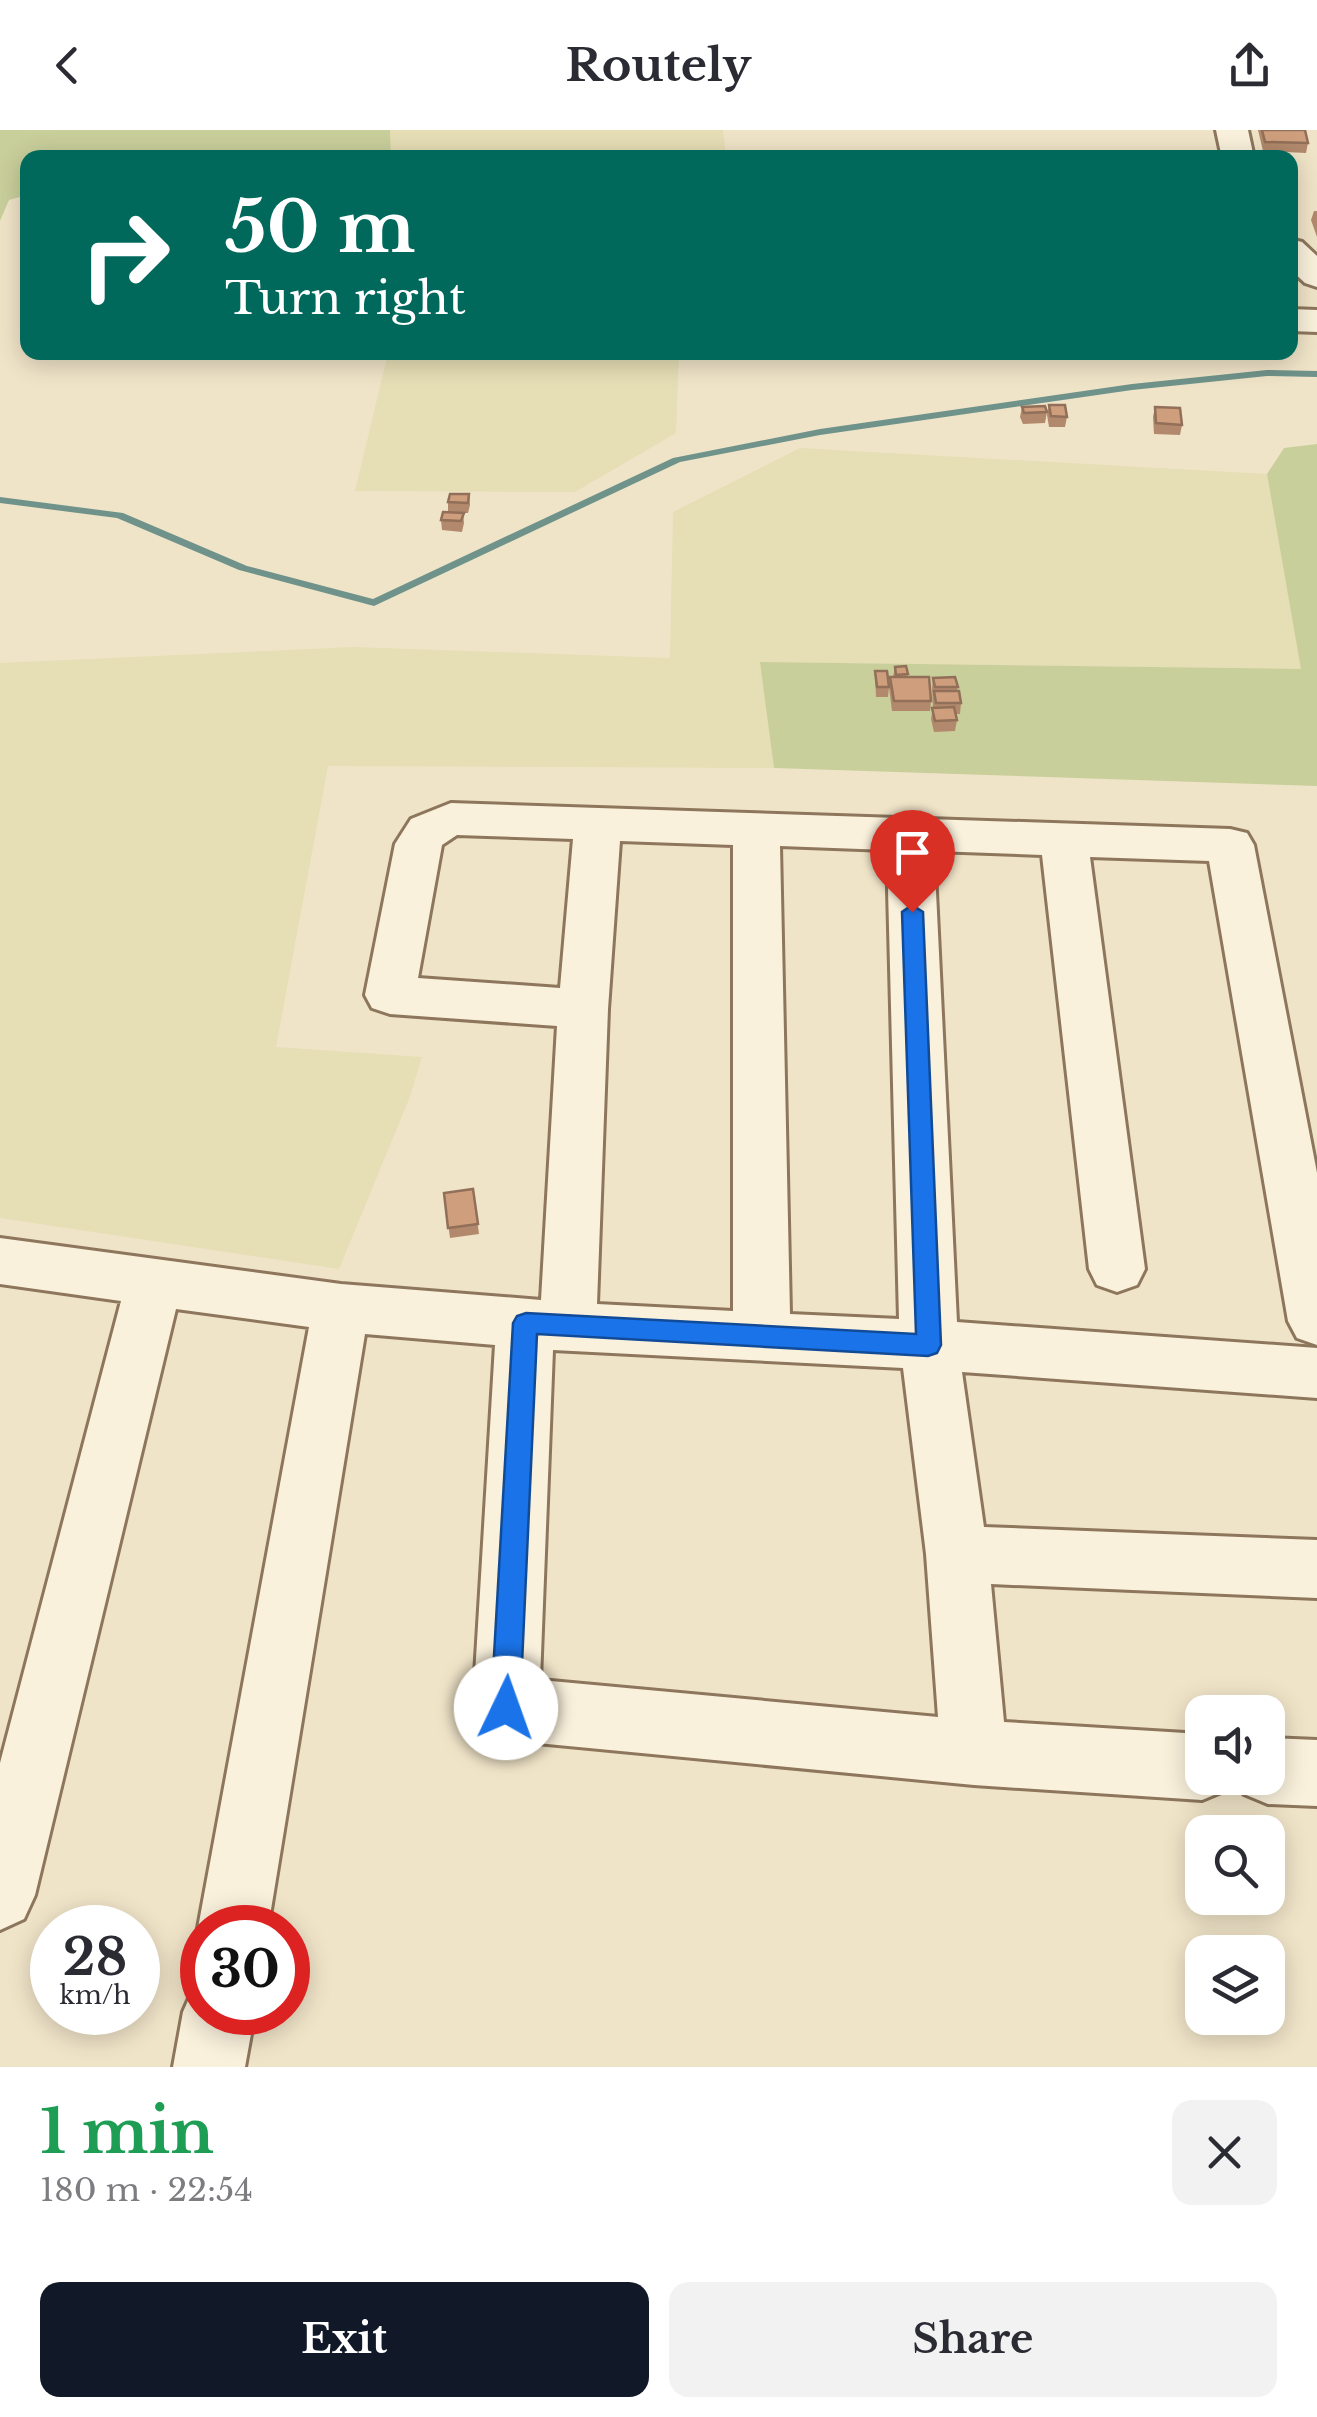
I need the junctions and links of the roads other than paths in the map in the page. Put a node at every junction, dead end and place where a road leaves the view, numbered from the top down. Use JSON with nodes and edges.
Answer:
{"nodes":[{"id":1,"x":1298,"y":257,"type":"edge"},
{"id":2,"x":1317,"y":276,"type":"edge"},
{"id":3,"x":598,"y":823,"type":"junction"},
{"id":4,"x":756,"y":829,"type":"junction"},
{"id":5,"x":910,"y":834,"type":"junction"},
{"id":6,"x":1064,"y":839,"type":"junction"},
{"id":7,"x":583,"y":1009,"type":"junction"},
{"id":8,"x":0,"y":1261,"type":"edge"},
{"id":9,"x":1118,"y":1269,"type":"dead end"},
{"id":10,"x":154,"y":1283,"type":"junction"},
{"id":11,"x":341,"y":1308,"type":"junction"},
{"id":12,"x":1317,"y":1321,"type":"edge"},
{"id":13,"x":547,"y":1325,"type":"junction"},
{"id":14,"x":762,"y":1339,"type":"junction"},
{"id":15,"x":928,"y":1345,"type":"junction"},
{"id":16,"x":1317,"y":1373,"type":"edge"},
{"id":17,"x":957,"y":1554,"type":"junction"},
{"id":18,"x":1317,"y":1568,"type":"edge"},
{"id":19,"x":974,"y":1754,"type":"junction"},
{"id":20,"x":1185,"y":1766,"type":"edge"},
{"id":21,"x":1285,"y":1771,"type":"edge"},
{"id":22,"x":1317,"y":1774,"type":"edge"},
{"id":23,"x":0,"y":1896,"type":"edge"},
{"id":24,"x":238,"y":1905,"type":"edge"},
{"id":25,"x":215,"y":2035,"type":"edge"},
{"id":26,"x":209,"y":2067,"type":"edge"}],
"edges":[{"from":1,"to":2,"type":"street"},
{"from":3,"to":4,"type":"street"},
{"from":3,"to":7,"type":"street"},
{"from":3,"to":7,"type":"street"},
{"from":4,"to":5,"type":"street"},
{"from":4,"to":14,"type":"street"},
{"from":5,"to":6,"type":"street"},
{"from":5,"to":15,"type":"street"},
{"from":6,"to":9,"type":"street"},
{"from":6,"to":12,"type":"street"},
{"from":7,"to":13,"type":"street"},
{"from":8,"to":10,"type":"street"},
{"from":10,"to":11,"type":"street"},
{"from":10,"to":23,"type":"street"},
{"from":11,"to":13,"type":"street"},
{"from":11,"to":24,"type":"street"},
{"from":13,"to":14,"type":"street"},
{"from":13,"to":19,"type":"street"},
{"from":14,"to":15,"type":"street"},
{"from":15,"to":16,"type":"street"},
{"from":15,"to":17,"type":"street"},
{"from":17,"to":18,"type":"street"},
{"from":17,"to":19,"type":"street"},
{"from":19,"to":20,"type":"street"},
{"from":21,"to":22,"type":"street"},
{"from":25,"to":26,"type":"street"}]}
